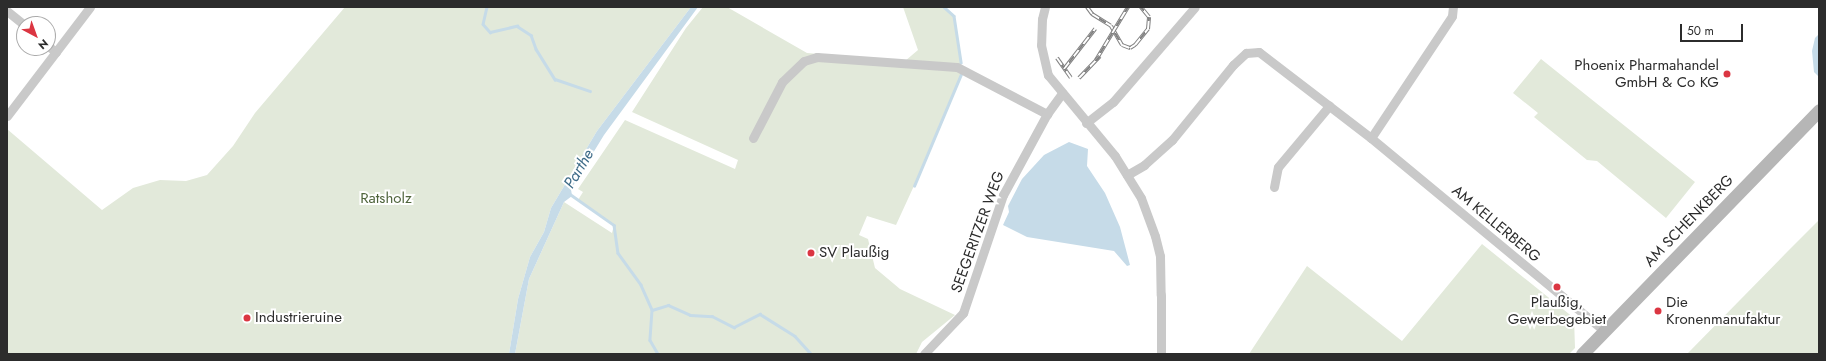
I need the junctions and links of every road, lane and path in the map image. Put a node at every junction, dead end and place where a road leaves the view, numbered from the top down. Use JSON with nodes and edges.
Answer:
{"nodes":[{"id":1,"x":90,"y":7,"type":"edge"},
{"id":2,"x":1045,"y":7,"type":"edge"},
{"id":3,"x":1196,"y":7,"type":"edge"},
{"id":4,"x":1453,"y":7,"type":"edge"},
{"id":5,"x":7,"y":10,"type":"edge"},
{"id":6,"x":16,"y":18,"type":"edge"},
{"id":7,"x":56,"y":52,"type":"edge"},
{"id":8,"x":53,"y":56,"type":"edge"},
{"id":9,"x":1062,"y":93,"type":"junction"},
{"id":10,"x":1329,"y":106,"type":"junction"},
{"id":11,"x":1819,"y":110,"type":"edge"},
{"id":12,"x":1047,"y":114,"type":"junction"},
{"id":13,"x":7,"y":116,"type":"edge"},
{"id":14,"x":1086,"y":123,"type":"junction"},
{"id":15,"x":753,"y":138,"type":"dead end"},
{"id":16,"x":1371,"y":138,"type":"junction"},
{"id":17,"x":1128,"y":176,"type":"junction"},
{"id":18,"x":1274,"y":187,"type":"dead end"},
{"id":19,"x":1604,"y":331,"type":"junction"},
{"id":20,"x":924,"y":354,"type":"edge"},
{"id":21,"x":1160,"y":354,"type":"edge"},
{"id":22,"x":1582,"y":354,"type":"edge"}],
"edges":[{"from":1,"to":7,"type":"street"},
{"from":2,"to":9,"type":"street"},
{"from":3,"to":14,"type":"street"},
{"from":4,"to":16,"type":"street"},
{"from":5,"to":6,"type":"street"},
{"from":8,"to":13,"type":"street"},
{"from":9,"to":12,"type":"street","name":"SEEGERITZER WEG"},
{"from":9,"to":14,"type":"street"},
{"from":10,"to":16,"type":"street","name":"AM KELLERBERG"},
{"from":10,"to":17,"type":"street","name":"AM KELLERBERG"},
{"from":10,"to":18,"type":"street"},
{"from":11,"to":19,"type":"main road","name":"AM SCHENKBERG"},
{"from":12,"to":15,"type":"street"},
{"from":12,"to":20,"type":"street","name":"SEEGERITZER WEG"},
{"from":14,"to":17,"type":"street"},
{"from":16,"to":19,"type":"street","name":"AM KELLERBERG"},
{"from":17,"to":21,"type":"street"},
{"from":19,"to":22,"type":"main road","name":"AM SCHENKBERG"}]}
